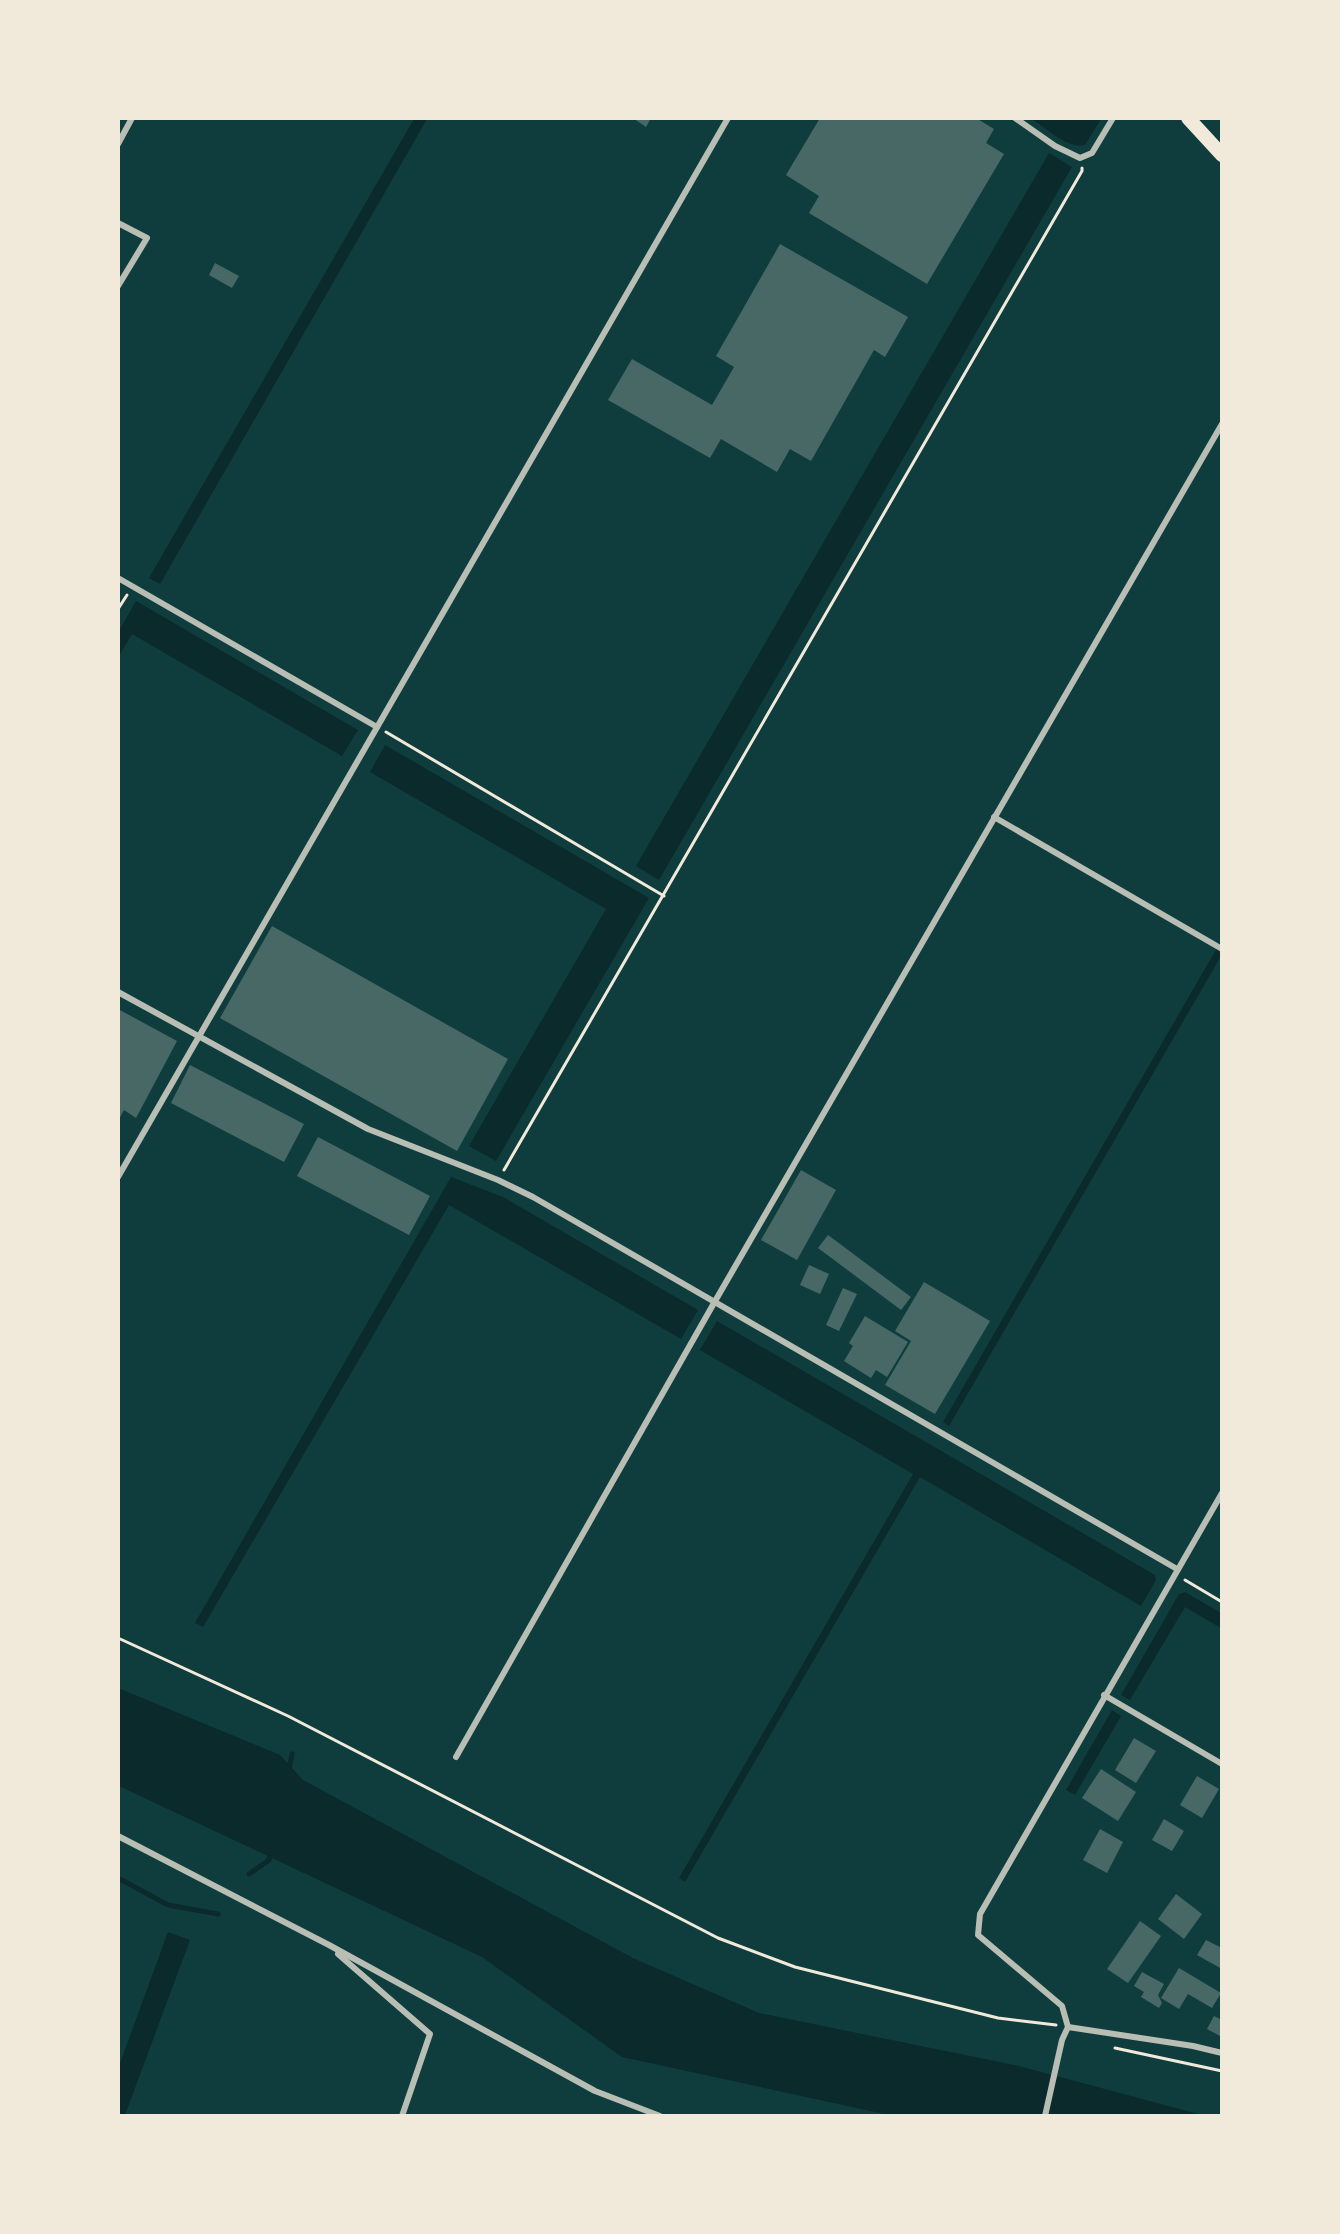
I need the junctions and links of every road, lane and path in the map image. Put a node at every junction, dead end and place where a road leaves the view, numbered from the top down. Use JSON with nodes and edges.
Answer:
{"nodes":[{"id":1,"x":132,"y":118,"type":"edge"},
{"id":2,"x":728,"y":118,"type":"edge"},
{"id":3,"x":1015,"y":118,"type":"edge"},
{"id":4,"x":1113,"y":118,"type":"edge"},
{"id":5,"x":1188,"y":118,"type":"edge"},
{"id":6,"x":118,"y":144,"type":"edge"},
{"id":7,"x":1221,"y":156,"type":"edge"},
{"id":8,"x":1080,"y":158,"type":"junction"},
{"id":9,"x":118,"y":222,"type":"edge"},
{"id":10,"x":118,"y":286,"type":"edge"},
{"id":11,"x":1221,"y":424,"type":"edge"},
{"id":12,"x":118,"y":578,"type":"edge"},
{"id":13,"x":377,"y":727,"type":"junction"},
{"id":14,"x":994,"y":817,"type":"junction"},
{"id":15,"x":664,"y":896,"type":"junction"},
{"id":16,"x":1219,"y":948,"type":"edge"},
{"id":17,"x":118,"y":992,"type":"edge"},
{"id":18,"x":199,"y":1037,"type":"junction"},
{"id":19,"x":118,"y":1177,"type":"edge"},
{"id":20,"x":498,"y":1180,"type":"junction"},
{"id":21,"x":714,"y":1303,"type":"junction"},
{"id":22,"x":1221,"y":1493,"type":"edge"},
{"id":23,"x":1177,"y":1569,"type":"junction"},
{"id":24,"x":1221,"y":1602,"type":"edge"},
{"id":25,"x":118,"y":1638,"type":"edge"},
{"id":26,"x":1104,"y":1695,"type":"junction"},
{"id":27,"x":456,"y":1757,"type":"dead end"},
{"id":28,"x":1221,"y":1764,"type":"edge"},
{"id":29,"x":118,"y":1836,"type":"edge"},
{"id":30,"x":329,"y":1945,"type":"junction"},
{"id":31,"x":1068,"y":2027,"type":"junction"},
{"id":32,"x":1107,"y":2044,"type":"dead end"},
{"id":33,"x":1221,"y":2053,"type":"edge"},
{"id":34,"x":1221,"y":2070,"type":"edge"},
{"id":35,"x":402,"y":2115,"type":"edge"},
{"id":36,"x":660,"y":2115,"type":"edge"},
{"id":37,"x":1045,"y":2115,"type":"edge"}],
"edges":[{"from":1,"to":6,"type":"street"},
{"from":2,"to":13,"type":"street"},
{"from":3,"to":8,"type":"street"},
{"from":4,"to":8,"type":"street"},
{"from":5,"to":7,"type":"main road"},
{"from":8,"to":15,"type":"path"},
{"from":9,"to":10,"type":"street"},
{"from":11,"to":14,"type":"street"},
{"from":12,"to":13,"type":"street"},
{"from":13,"to":15,"type":"path"},
{"from":13,"to":18,"type":"street"},
{"from":14,"to":16,"type":"street"},
{"from":14,"to":21,"type":"street"},
{"from":15,"to":20,"type":"path"},
{"from":17,"to":18,"type":"street"},
{"from":18,"to":19,"type":"street"},
{"from":18,"to":20,"type":"street"},
{"from":20,"to":21,"type":"street"},
{"from":21,"to":23,"type":"street"},
{"from":21,"to":27,"type":"street"},
{"from":22,"to":23,"type":"street"},
{"from":23,"to":24,"type":"path"},
{"from":23,"to":26,"type":"street"},
{"from":25,"to":31,"type":"path"},
{"from":26,"to":28,"type":"street"},
{"from":26,"to":31,"type":"street"},
{"from":29,"to":30,"type":"street"},
{"from":30,"to":35,"type":"street"},
{"from":30,"to":36,"type":"street"},
{"from":31,"to":33,"type":"street"},
{"from":31,"to":37,"type":"street"},
{"from":32,"to":34,"type":"path"}]}
